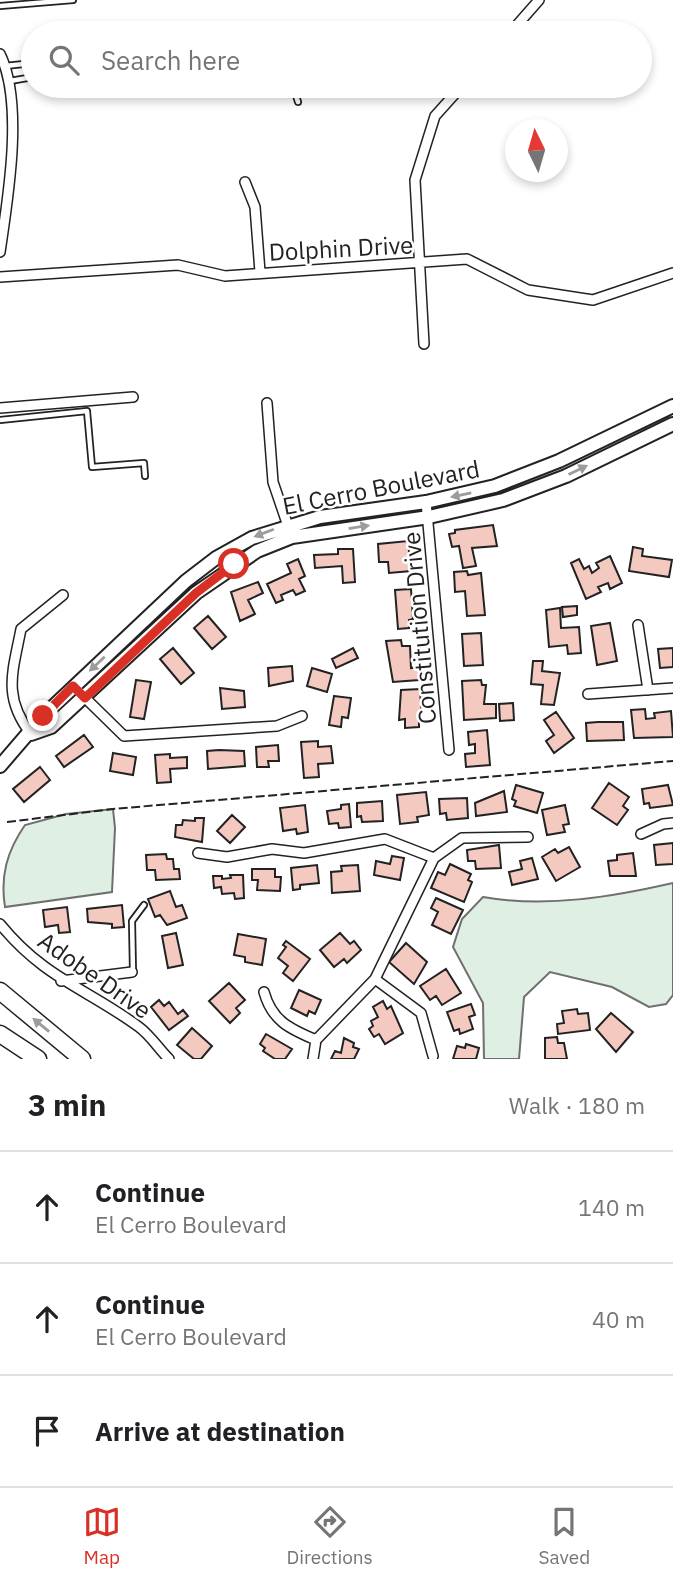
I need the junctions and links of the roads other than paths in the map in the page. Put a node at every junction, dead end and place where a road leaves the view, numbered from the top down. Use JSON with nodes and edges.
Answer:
{"nodes":[{"id":1,"x":73,"y":0,"type":"edge"},
{"id":2,"x":539,"y":0,"type":"edge"},
{"id":3,"x":0,"y":6,"type":"edge"},
{"id":4,"x":521,"y":21,"type":"edge"},
{"id":5,"x":0,"y":54,"type":"edge"},
{"id":6,"x":21,"y":64,"type":"edge"},
{"id":7,"x":5,"y":66,"type":"junction"},
{"id":8,"x":21,"y":79,"type":"edge"},
{"id":9,"x":10,"y":81,"type":"junction"},
{"id":10,"x":297,"y":98,"type":"edge"},
{"id":11,"x":451,"y":98,"type":"edge"},
{"id":12,"x":298,"y":102,"type":"dead end"},
{"id":13,"x":245,"y":182,"type":"dead end"},
{"id":14,"x":0,"y":252,"type":"edge"},
{"id":15,"x":421,"y":263,"type":"junction"},
{"id":16,"x":260,"y":272,"type":"junction"},
{"id":17,"x":673,"y":273,"type":"edge"},
{"id":18,"x":0,"y":277,"type":"edge"},
{"id":19,"x":424,"y":344,"type":"dead end"},
{"id":20,"x":133,"y":397,"type":"dead end"},
{"id":21,"x":267,"y":403,"type":"dead end"},
{"id":22,"x":673,"y":406,"type":"edge"},
{"id":23,"x":0,"y":408,"type":"edge"},
{"id":24,"x":0,"y":420,"type":"edge"},
{"id":25,"x":673,"y":424,"type":"edge"},
{"id":26,"x":145,"y":476,"type":"dead end"},
{"id":27,"x":426,"y":502,"type":"junction"},
{"id":28,"x":429,"y":517,"type":"junction"},
{"id":29,"x":287,"y":525,"type":"junction"},
{"id":30,"x":292,"y":537,"type":"junction"},
{"id":31,"x":62,"y":595,"type":"dead end"},
{"id":32,"x":638,"y":625,"type":"dead end"},
{"id":33,"x":73,"y":686,"type":"junction"},
{"id":34,"x":673,"y":688,"type":"edge"},
{"id":35,"x":648,"y":690,"type":"junction"},
{"id":36,"x":588,"y":694,"type":"dead end"},
{"id":37,"x":85,"y":698,"type":"junction"},
{"id":38,"x":302,"y":716,"type":"dead end"},
{"id":39,"x":31,"y":734,"type":"junction"},
{"id":40,"x":449,"y":750,"type":"dead end"},
{"id":41,"x":0,"y":765,"type":"edge"},
{"id":42,"x":673,"y":823,"type":"edge"},
{"id":43,"x":641,"y":834,"type":"dead end"},
{"id":44,"x":528,"y":837,"type":"dead end"},
{"id":45,"x":198,"y":853,"type":"dead end"},
{"id":46,"x":434,"y":858,"type":"junction"},
{"id":47,"x":144,"y":905,"type":"dead end"},
{"id":48,"x":0,"y":923,"type":"edge"},
{"id":49,"x":132,"y":972,"type":"joint"},
{"id":50,"x":375,"y":979,"type":"junction"},
{"id":51,"x":61,"y":981,"type":"junction"},
{"id":52,"x":0,"y":991,"type":"edge"},
{"id":53,"x":264,"y":992,"type":"dead end"},
{"id":54,"x":0,"y":1034,"type":"edge"},
{"id":55,"x":316,"y":1040,"type":"junction"},
{"id":56,"x":433,"y":1056,"type":"dead end"},
{"id":57,"x":38,"y":1059,"type":"edge"},
{"id":58,"x":82,"y":1059,"type":"edge"},
{"id":59,"x":169,"y":1059,"type":"edge"},
{"id":60,"x":313,"y":1059,"type":"edge"}],
"edges":[{"from":1,"to":3,"type":"lane"},
{"from":2,"to":4,"type":"street"},
{"from":5,"to":7,"type":"street"},
{"from":6,"to":7,"type":"lane"},
{"from":7,"to":9,"type":"street"},
{"from":8,"to":9,"type":"lane"},
{"from":9,"to":14,"type":"street"},
{"from":10,"to":12,"type":"lane"},
{"from":11,"to":15,"type":"street"},
{"from":13,"to":16,"type":"street"},
{"from":15,"to":16,"type":"street","name":"Dolphin Drive"},
{"from":15,"to":17,"type":"street","name":"Dolphin Drive"},
{"from":15,"to":19,"type":"street"},
{"from":16,"to":18,"type":"street","name":"Dolphin Drive"},
{"from":20,"to":23,"type":"street"},
{"from":21,"to":29,"type":"street"},
{"from":22,"to":27,"type":"street","name":"El Cerro Boulevard","one_way":true},
{"from":24,"to":26,"type":"lane"},
{"from":28,"to":25,"type":"street","name":"El Cerro Boulevard","one_way":true},
{"from":27,"to":28,"type":"street","name":"Constitution Drive"},
{"from":27,"to":29,"type":"street","name":"El Cerro Boulevard"},
{"from":30,"to":28,"type":"street","name":"El Cerro Boulevard","one_way":true},
{"from":28,"to":40,"type":"street","name":"Constitution Drive"},
{"from":29,"to":30,"type":"street"},
{"from":29,"to":33,"type":"street","name":"El Cerro Boulevard","one_way":true},
{"from":30,"to":37,"type":"street","name":"El Cerro Boulevard"},
{"from":31,"to":39,"type":"street"},
{"from":32,"to":35,"type":"street"},
{"from":33,"to":37,"type":"street"},
{"from":33,"to":39,"type":"street","name":"El Cerro Boulevard"},
{"from":34,"to":35,"type":"street"},
{"from":35,"to":36,"type":"street"},
{"from":37,"to":38,"type":"street"},
{"from":37,"to":39,"type":"street","name":"El Cerro Boulevard"},
{"from":39,"to":41,"type":"street","name":"El Cerro Boulevard"},
{"from":42,"to":43,"type":"street"},
{"from":44,"to":46,"type":"street"},
{"from":45,"to":46,"type":"street"},
{"from":46,"to":50,"type":"street"},
{"from":47,"to":49,"type":"lane"},
{"from":48,"to":51,"type":"street","name":"Adobe Drive"},
{"from":49,"to":51,"type":"street"},
{"from":50,"to":55,"type":"street"},
{"from":50,"to":56,"type":"street"},
{"from":51,"to":59,"type":"street","name":"Adobe Drive"},
{"from":58,"to":52,"type":"highway","one_way":true},
{"from":53,"to":55,"type":"street"},
{"from":54,"to":57,"type":"highway"},
{"from":55,"to":60,"type":"street"}]}
